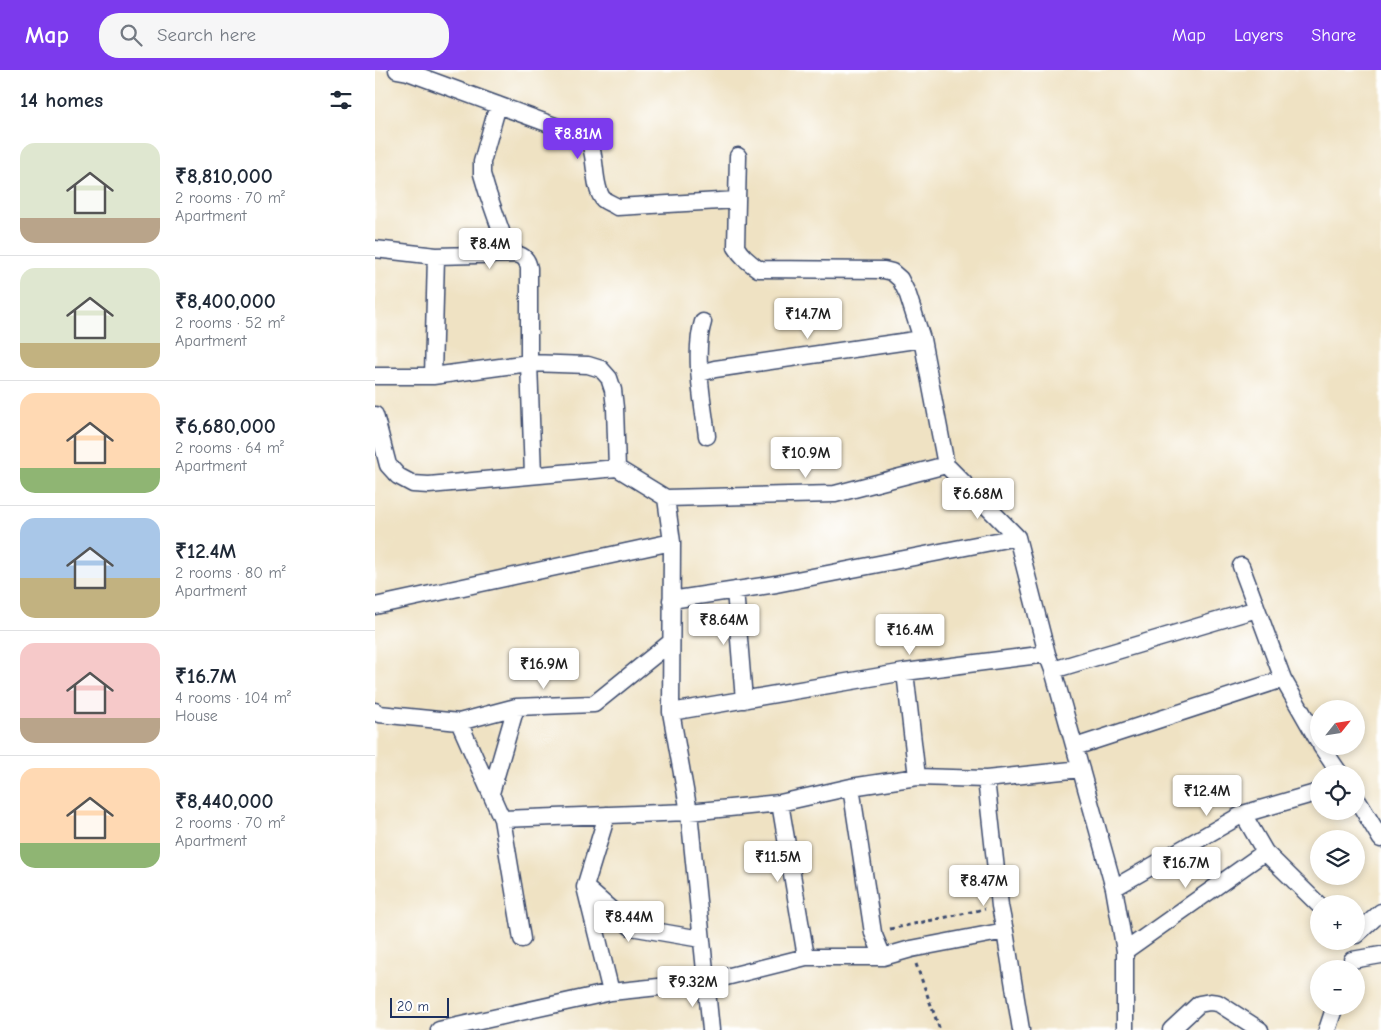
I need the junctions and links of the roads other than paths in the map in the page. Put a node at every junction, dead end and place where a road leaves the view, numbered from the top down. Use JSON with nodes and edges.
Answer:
{"nodes":[{"id":1,"x":397,"y":70,"type":"edge"},
{"id":2,"x":498,"y":105,"type":"junction"},
{"id":3,"x":738,"y":156,"type":"dead end"},
{"id":4,"x":737,"y":200,"type":"junction"},
{"id":5,"x":375,"y":249,"type":"edge"},
{"id":6,"x":515,"y":254,"type":"junction"},
{"id":7,"x":436,"y":256,"type":"junction"},
{"id":8,"x":703,"y":322,"type":"dead end"},
{"id":9,"x":922,"y":340,"type":"junction"},
{"id":10,"x":529,"y":364,"type":"junction"},
{"id":11,"x":700,"y":373,"type":"junction"},
{"id":12,"x":375,"y":376,"type":"edge"},
{"id":13,"x":433,"y":376,"type":"junction"},
{"id":14,"x":375,"y":415,"type":"edge"},
{"id":15,"x":707,"y":436,"type":"dead end"},
{"id":16,"x":946,"y":465,"type":"junction"},
{"id":17,"x":617,"y":468,"type":"junction"},
{"id":18,"x":533,"y":475,"type":"junction"},
{"id":19,"x":666,"y":498,"type":"junction"},
{"id":20,"x":1017,"y":537,"type":"junction"},
{"id":21,"x":672,"y":542,"type":"junction"},
{"id":22,"x":1241,"y":566,"type":"dead end"},
{"id":23,"x":735,"y":590,"type":"junction"},
{"id":24,"x":671,"y":600,"type":"junction"},
{"id":25,"x":375,"y":606,"type":"edge"},
{"id":26,"x":1257,"y":610,"type":"junction"},
{"id":27,"x":671,"y":642,"type":"junction"},
{"id":28,"x":1047,"y":654,"type":"junction"},
{"id":29,"x":1053,"y":670,"type":"junction"},
{"id":30,"x":905,"y":672,"type":"junction"},
{"id":31,"x":1283,"y":679,"type":"junction"},
{"id":32,"x":744,"y":700,"type":"junction"},
{"id":33,"x":516,"y":707,"type":"junction"},
{"id":34,"x":375,"y":711,"type":"edge"},
{"id":35,"x":671,"y":712,"type":"junction"},
{"id":36,"x":459,"y":722,"type":"junction"},
{"id":37,"x":1310,"y":726,"type":"edge"},
{"id":38,"x":1075,"y":747,"type":"junction"},
{"id":39,"x":1081,"y":769,"type":"junction"},
{"id":40,"x":917,"y":777,"type":"junction"},
{"id":41,"x":986,"y":779,"type":"junction"},
{"id":42,"x":851,"y":787,"type":"junction"},
{"id":43,"x":491,"y":793,"type":"junction"},
{"id":44,"x":1310,"y":795,"type":"edge"},
{"id":45,"x":780,"y":803,"type":"junction"},
{"id":46,"x":689,"y":812,"type":"junction"},
{"id":47,"x":1365,"y":813,"type":"edge"},
{"id":48,"x":1243,"y":814,"type":"junction"},
{"id":49,"x":607,"y":815,"type":"junction"},
{"id":50,"x":502,"y":819,"type":"junction"},
{"id":51,"x":1381,"y":840,"type":"edge"},
{"id":52,"x":1265,"y":852,"type":"junction"},
{"id":53,"x":585,"y":887,"type":"junction"},
{"id":54,"x":1114,"y":888,"type":"junction"},
{"id":55,"x":1310,"y":896,"type":"edge"},
{"id":56,"x":1381,"y":912,"type":"edge"},
{"id":57,"x":1365,"y":927,"type":"edge"},
{"id":58,"x":1005,"y":931,"type":"junction"},
{"id":59,"x":523,"y":939,"type":"dead end"},
{"id":60,"x":701,"y":939,"type":"junction"},
{"id":61,"x":1125,"y":951,"type":"junction"},
{"id":62,"x":1381,"y":955,"type":"edge"},
{"id":63,"x":807,"y":957,"type":"junction"},
{"id":64,"x":883,"y":957,"type":"junction"},
{"id":65,"x":1364,"y":960,"type":"edge"},
{"id":66,"x":705,"y":982,"type":"junction"},
{"id":67,"x":611,"y":992,"type":"junction"},
{"id":68,"x":1332,"y":1015,"type":"edge"},
{"id":69,"x":439,"y":1030,"type":"edge"},
{"id":70,"x":711,"y":1030,"type":"edge"},
{"id":71,"x":1021,"y":1030,"type":"edge"},
{"id":72,"x":1125,"y":1030,"type":"edge"},
{"id":73,"x":1171,"y":1030,"type":"edge"},
{"id":74,"x":1260,"y":1030,"type":"edge"},
{"id":75,"x":1327,"y":1030,"type":"edge"}],
"edges":[{"from":1,"to":2,"type":"street"},
{"from":2,"to":4,"type":"street"},
{"from":2,"to":6,"type":"street"},
{"from":3,"to":4,"type":"street"},
{"from":4,"to":9,"type":"street"},
{"from":5,"to":7,"type":"street"},
{"from":6,"to":7,"type":"street"},
{"from":6,"to":10,"type":"street"},
{"from":7,"to":13,"type":"street"},
{"from":8,"to":11,"type":"street"},
{"from":9,"to":11,"type":"street"},
{"from":9,"to":16,"type":"street"},
{"from":10,"to":13,"type":"street"},
{"from":10,"to":17,"type":"street"},
{"from":10,"to":18,"type":"street"},
{"from":11,"to":15,"type":"street"},
{"from":12,"to":13,"type":"street"},
{"from":14,"to":18,"type":"street"},
{"from":16,"to":19,"type":"street"},
{"from":16,"to":20,"type":"street"},
{"from":17,"to":18,"type":"street"},
{"from":17,"to":19,"type":"street"},
{"from":19,"to":21,"type":"street"},
{"from":20,"to":23,"type":"street"},
{"from":20,"to":28,"type":"street"},
{"from":21,"to":24,"type":"street"},
{"from":21,"to":25,"type":"street"},
{"from":22,"to":26,"type":"street"},
{"from":23,"to":24,"type":"street"},
{"from":23,"to":32,"type":"street"},
{"from":24,"to":27,"type":"street"},
{"from":26,"to":29,"type":"street"},
{"from":26,"to":31,"type":"street"},
{"from":27,"to":33,"type":"street"},
{"from":27,"to":35,"type":"street"},
{"from":28,"to":29,"type":"street"},
{"from":28,"to":30,"type":"street"},
{"from":29,"to":38,"type":"street"},
{"from":30,"to":32,"type":"street"},
{"from":30,"to":40,"type":"street"},
{"from":31,"to":37,"type":"street"},
{"from":31,"to":38,"type":"street"},
{"from":32,"to":35,"type":"street"},
{"from":33,"to":36,"type":"street"},
{"from":33,"to":43,"type":"street"},
{"from":34,"to":36,"type":"street"},
{"from":35,"to":46,"type":"street"},
{"from":36,"to":43,"type":"street"},
{"from":38,"to":39,"type":"street"},
{"from":39,"to":41,"type":"street"},
{"from":39,"to":54,"type":"street"},
{"from":40,"to":41,"type":"street"},
{"from":40,"to":42,"type":"street"},
{"from":41,"to":58,"type":"street"},
{"from":42,"to":45,"type":"street"},
{"from":42,"to":64,"type":"street"},
{"from":43,"to":50,"type":"street"},
{"from":44,"to":48,"type":"street"},
{"from":45,"to":46,"type":"street"},
{"from":45,"to":63,"type":"street"},
{"from":46,"to":49,"type":"street"},
{"from":46,"to":60,"type":"street"},
{"from":47,"to":51,"type":"street"},
{"from":48,"to":52,"type":"street"},
{"from":48,"to":54,"type":"street"},
{"from":49,"to":50,"type":"street"},
{"from":49,"to":53,"type":"street"},
{"from":50,"to":59,"type":"street"},
{"from":52,"to":55,"type":"street"},
{"from":52,"to":61,"type":"street"},
{"from":53,"to":60,"type":"street"},
{"from":53,"to":67,"type":"street"},
{"from":54,"to":61,"type":"street"},
{"from":56,"to":57,"type":"street"},
{"from":58,"to":64,"type":"street"},
{"from":58,"to":71,"type":"street"},
{"from":60,"to":66,"type":"street"},
{"from":61,"to":72,"type":"street"},
{"from":62,"to":65,"type":"street"},
{"from":63,"to":64,"type":"street"},
{"from":63,"to":66,"type":"street"},
{"from":66,"to":67,"type":"street"},
{"from":66,"to":70,"type":"street"},
{"from":67,"to":69,"type":"street"},
{"from":68,"to":75,"type":"street"},
{"from":73,"to":74,"type":"street"}]}
